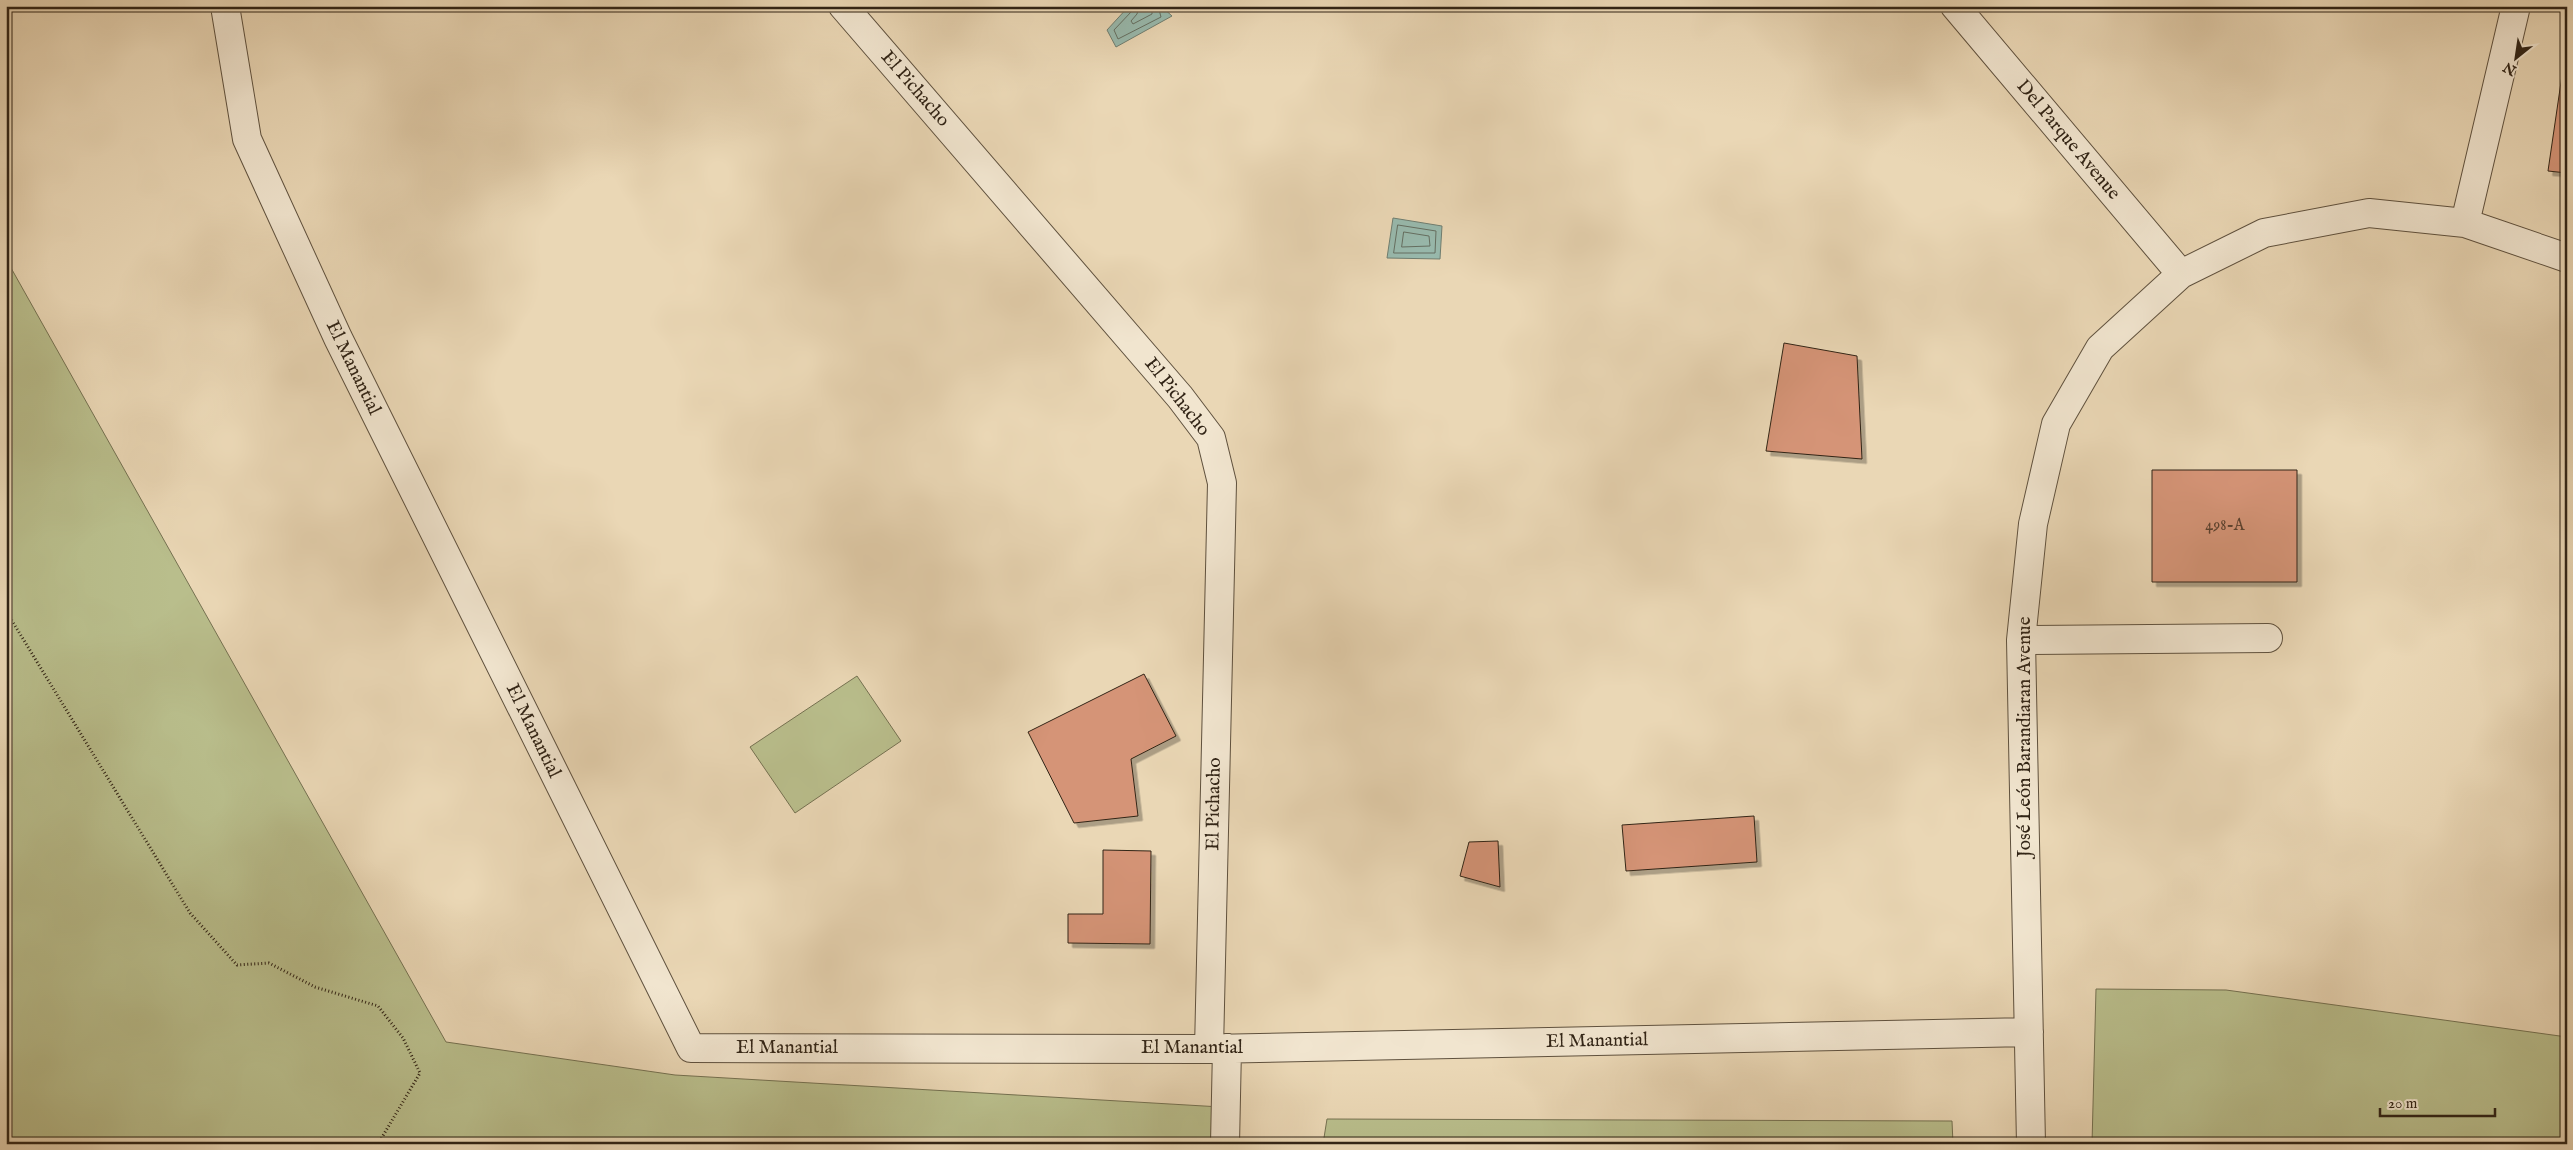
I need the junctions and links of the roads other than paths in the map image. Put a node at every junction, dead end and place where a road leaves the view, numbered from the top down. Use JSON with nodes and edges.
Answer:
{"nodes":[{"id":1,"x":225,"y":6,"type":"edge"},
{"id":2,"x":843,"y":6,"type":"edge"},
{"id":3,"x":1955,"y":6,"type":"edge"},
{"id":4,"x":2516,"y":6,"type":"edge"},
{"id":5,"x":2465,"y":223,"type":"junction"},
{"id":6,"x":2567,"y":258,"type":"edge"},
{"id":7,"x":2181,"y":274,"type":"junction"},
{"id":8,"x":2268,"y":638,"type":"dead end"},
{"id":9,"x":2021,"y":640,"type":"junction"},
{"id":10,"x":2030,"y":1032,"type":"junction"},
{"id":11,"x":1218,"y":1048,"type":"junction"},
{"id":12,"x":1224,"y":1144,"type":"edge"},
{"id":13,"x":2031,"y":1144,"type":"edge"}],
"edges":[{"from":1,"to":11,"type":"street","name":"El Manantial"},
{"from":2,"to":11,"type":"street","name":"El Pichacho"},
{"from":3,"to":7,"type":"street","name":"Del Parque Avenue"},
{"from":4,"to":5,"type":"street"},
{"from":5,"to":6,"type":"street","name":"José León Barandiaran Avenue"},
{"from":5,"to":7,"type":"street","name":"José León Barandiaran Avenue"},
{"from":7,"to":9,"type":"street","name":"José León Barandiaran Avenue"},
{"from":8,"to":9,"type":"street"},
{"from":9,"to":10,"type":"street","name":"José León Barandiaran Avenue"},
{"from":10,"to":11,"type":"street","name":"El Manantial"},
{"from":10,"to":13,"type":"street","name":"José León Barandiaran Avenue"},
{"from":11,"to":12,"type":"street","name":"El Pichacho"}]}
